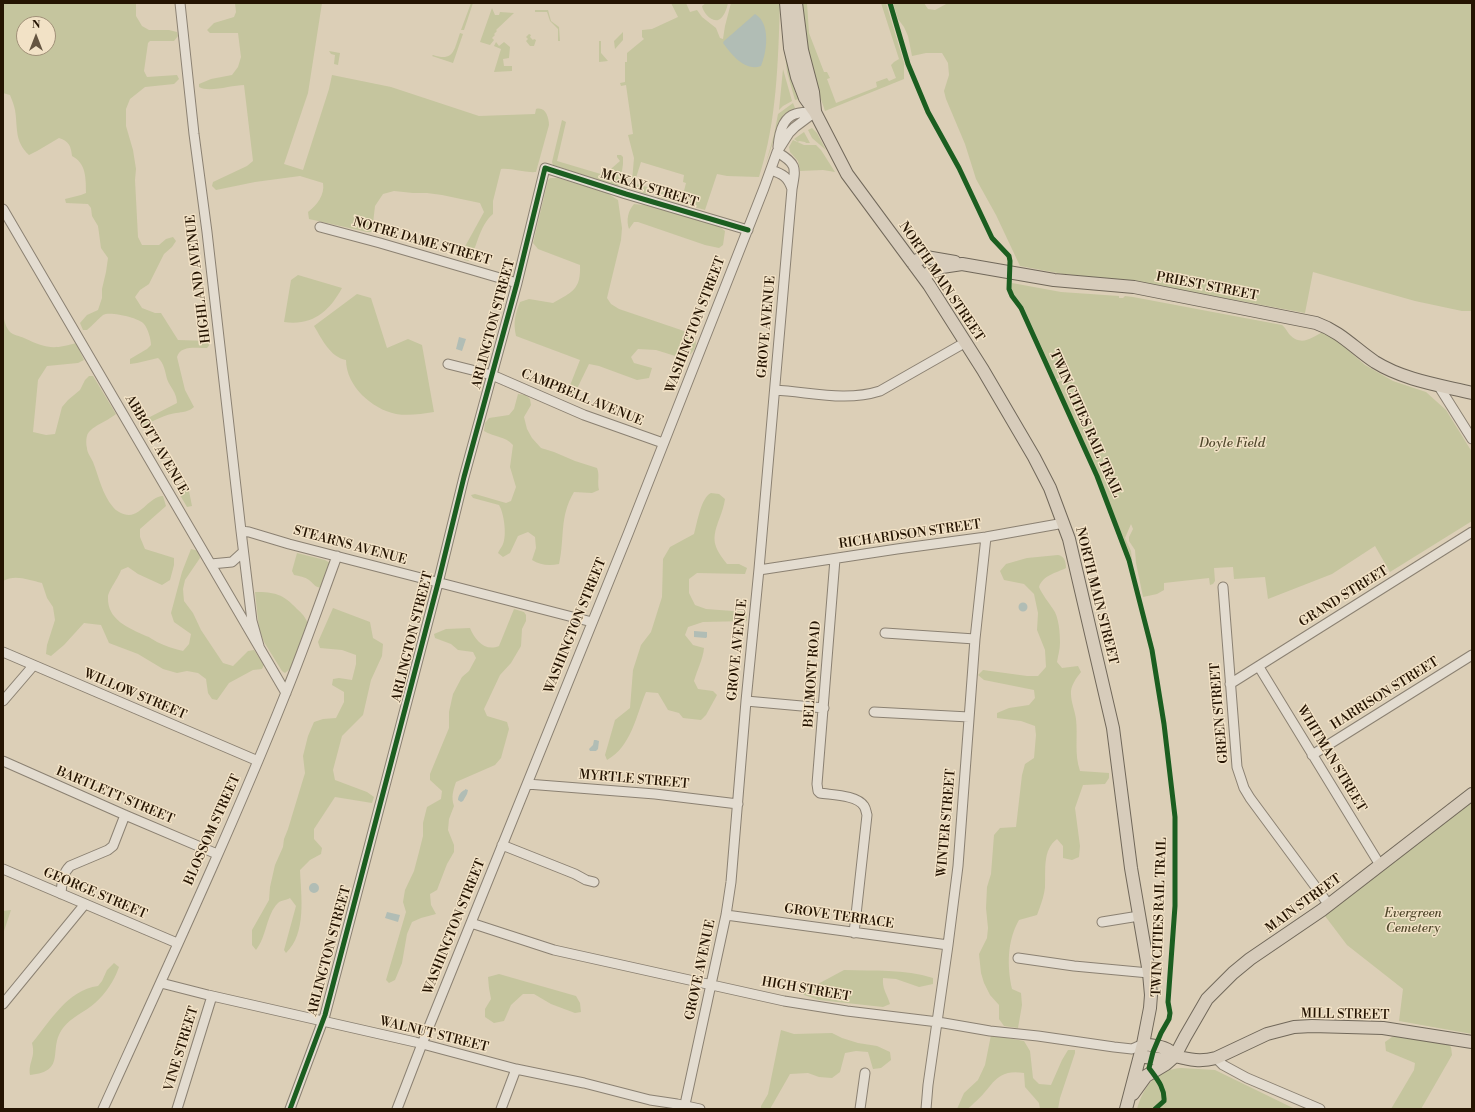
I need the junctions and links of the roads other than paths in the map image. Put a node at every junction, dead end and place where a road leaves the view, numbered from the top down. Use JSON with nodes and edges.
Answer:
{"nodes":[{"id":1,"x":180,"y":3,"type":"edge"},
{"id":2,"x":786,"y":3,"type":"edge"},
{"id":3,"x":796,"y":3,"type":"edge"},
{"id":4,"x":815,"y":112,"type":"junction"},
{"id":5,"x":778,"y":152,"type":"junction"},
{"id":6,"x":545,"y":168,"type":"joint"},
{"id":7,"x":771,"y":170,"type":"junction"},
{"id":8,"x":792,"y":189,"type":"junction"},
{"id":9,"x":3,"y":209,"type":"edge"},
{"id":10,"x":320,"y":227,"type":"dead end"},
{"id":11,"x":748,"y":230,"type":"junction"},
{"id":12,"x":912,"y":262,"type":"junction"},
{"id":13,"x":962,"y":264,"type":"junction"},
{"id":14,"x":923,"y":276,"type":"junction"},
{"id":15,"x":517,"y":283,"type":"junction"},
{"id":16,"x":966,"y":342,"type":"junction"},
{"id":17,"x":448,"y":364,"type":"dead end"},
{"id":18,"x":492,"y":376,"type":"junction"},
{"id":19,"x":1438,"y":384,"type":"junction"},
{"id":20,"x":775,"y":390,"type":"junction"},
{"id":21,"x":1472,"y":393,"type":"edge"},
{"id":22,"x":1472,"y":439,"type":"edge"},
{"id":23,"x":663,"y":443,"type":"junction"},
{"id":24,"x":1064,"y":523,"type":"junction"},
{"id":25,"x":241,"y":531,"type":"junction"},
{"id":26,"x":1472,"y":532,"type":"edge"},
{"id":27,"x":986,"y":537,"type":"junction"},
{"id":28,"x":244,"y":552,"type":"junction"},
{"id":29,"x":337,"y":556,"type":"junction"},
{"id":30,"x":835,"y":559,"type":"junction"},
{"id":31,"x":211,"y":564,"type":"junction"},
{"id":32,"x":759,"y":570,"type":"junction"},
{"id":33,"x":438,"y":583,"type":"junction"},
{"id":34,"x":1223,"y":587,"type":"dead end"},
{"id":35,"x":592,"y":622,"type":"junction"},
{"id":36,"x":885,"y":633,"type":"dead end"},
{"id":37,"x":975,"y":639,"type":"junction"},
{"id":38,"x":258,"y":646,"type":"junction"},
{"id":39,"x":3,"y":652,"type":"edge"},
{"id":40,"x":1472,"y":655,"type":"edge"},
{"id":41,"x":33,"y":666,"type":"junction"},
{"id":42,"x":1259,"y":667,"type":"junction"},
{"id":43,"x":1230,"y":684,"type":"junction"},
{"id":44,"x":286,"y":693,"type":"junction"},
{"id":45,"x":3,"y":701,"type":"edge"},
{"id":46,"x":746,"y":701,"type":"junction"},
{"id":47,"x":824,"y":708,"type":"junction"},
{"id":48,"x":874,"y":712,"type":"dead end"},
{"id":49,"x":969,"y":717,"type":"junction"},
{"id":50,"x":1312,"y":755,"type":"junction"},
{"id":51,"x":3,"y":761,"type":"edge"},
{"id":52,"x":258,"y":761,"type":"junction"},
{"id":53,"x":527,"y":784,"type":"junction"},
{"id":54,"x":1472,"y":794,"type":"edge"},
{"id":55,"x":738,"y":804,"type":"junction"},
{"id":56,"x":125,"y":815,"type":"junction"},
{"id":57,"x":502,"y":845,"type":"junction"},
{"id":58,"x":217,"y":854,"type":"junction"},
{"id":59,"x":1380,"y":865,"type":"junction"},
{"id":60,"x":3,"y":869,"type":"edge"},
{"id":61,"x":594,"y":882,"type":"dead end"},
{"id":62,"x":61,"y":894,"type":"junction"},
{"id":63,"x":85,"y":904,"type":"junction"},
{"id":64,"x":1329,"y":905,"type":"junction"},
{"id":65,"x":726,"y":915,"type":"junction"},
{"id":66,"x":1139,"y":916,"type":"junction"},
{"id":67,"x":1102,"y":922,"type":"dead end"},
{"id":68,"x":471,"y":924,"type":"junction"},
{"id":69,"x":854,"y":933,"type":"junction"},
{"id":70,"x":177,"y":943,"type":"junction"},
{"id":71,"x":948,"y":945,"type":"junction"},
{"id":72,"x":1018,"y":958,"type":"dead end"},
{"id":73,"x":1149,"y":973,"type":"junction"},
{"id":74,"x":161,"y":983,"type":"junction"},
{"id":75,"x":711,"y":984,"type":"junction"},
{"id":76,"x":212,"y":996,"type":"junction"},
{"id":77,"x":3,"y":1004,"type":"edge"},
{"id":78,"x":323,"y":1021,"type":"junction"},
{"id":79,"x":938,"y":1022,"type":"junction"},
{"id":80,"x":1472,"y":1042,"type":"edge"},
{"id":81,"x":422,"y":1044,"type":"junction"},
{"id":82,"x":1138,"y":1050,"type":"junction"},
{"id":83,"x":1175,"y":1056,"type":"junction"},
{"id":84,"x":1216,"y":1058,"type":"junction"},
{"id":85,"x":516,"y":1069,"type":"junction"},
{"id":86,"x":865,"y":1073,"type":"dead end"},
{"id":87,"x":1127,"y":1105,"type":"edge"},
{"id":88,"x":684,"y":1107,"type":"edge"},
{"id":89,"x":103,"y":1109,"type":"edge"},
{"id":90,"x":177,"y":1109,"type":"edge"},
{"id":91,"x":290,"y":1109,"type":"edge"},
{"id":92,"x":397,"y":1109,"type":"edge"},
{"id":93,"x":501,"y":1109,"type":"edge"},
{"id":94,"x":700,"y":1109,"type":"edge"},
{"id":95,"x":860,"y":1109,"type":"edge"},
{"id":96,"x":926,"y":1109,"type":"edge"},
{"id":97,"x":1320,"y":1109,"type":"edge"}],
"edges":[{"from":1,"to":25,"type":"street","name":"HIGHLAND AVENUE"},
{"from":2,"to":4,"type":"main road","name":"NORTH MAIN STREET"},
{"from":3,"to":4,"type":"main road","name":"NORTH MAIN STREET"},
{"from":4,"to":5,"type":"street","name":"WASHINGTON STREET"},
{"from":4,"to":12,"type":"main road","name":"NORTH MAIN STREET"},
{"from":5,"to":7,"type":"street","name":"WASHINGTON STREET"},
{"from":5,"to":8,"type":"street","name":"GROVE AVENUE"},
{"from":6,"to":11,"type":"street","name":"MCKAY STREET"},
{"from":6,"to":15,"type":"street","name":"ARLINGTON STREET"},
{"from":7,"to":8,"type":"street"},
{"from":7,"to":11,"type":"street","name":"WASHINGTON STREET"},
{"from":8,"to":20,"type":"street","name":"GROVE AVENUE"},
{"from":9,"to":31,"type":"street","name":"ABBOTT AVENUE"},
{"from":10,"to":15,"type":"street","name":"NOTRE DAME STREET"},
{"from":11,"to":23,"type":"street","name":"WASHINGTON STREET"},
{"from":12,"to":13,"type":"main road"},
{"from":12,"to":14,"type":"main road","name":"NORTH MAIN STREET"},
{"from":13,"to":14,"type":"main road","name":"PRIEST STREET"},
{"from":13,"to":19,"type":"main road","name":"PRIEST STREET"},
{"from":14,"to":16,"type":"main road","name":"NORTH MAIN STREET"},
{"from":15,"to":18,"type":"street","name":"ARLINGTON STREET"},
{"from":16,"to":20,"type":"street"},
{"from":16,"to":24,"type":"main road","name":"NORTH MAIN STREET"},
{"from":17,"to":18,"type":"street","name":"CAMPBELL AVENUE"},
{"from":18,"to":23,"type":"street","name":"CAMPBELL AVENUE"},
{"from":18,"to":33,"type":"street","name":"ARLINGTON STREET"},
{"from":19,"to":21,"type":"main road","name":"PRIEST STREET"},
{"from":19,"to":22,"type":"street"},
{"from":20,"to":32,"type":"street","name":"GROVE AVENUE"},
{"from":23,"to":35,"type":"street","name":"WASHINGTON STREET"},
{"from":24,"to":27,"type":"street","name":"RICHARDSON STREET"},
{"from":24,"to":66,"type":"main road","name":"NORTH MAIN STREET"},
{"from":25,"to":28,"type":"street","name":"HIGHLAND AVENUE"},
{"from":25,"to":29,"type":"street","name":"STEARNS AVENUE"},
{"from":26,"to":42,"type":"street","name":"GRAND STREET"},
{"from":27,"to":30,"type":"street","name":"RICHARDSON STREET"},
{"from":27,"to":37,"type":"street","name":"WINTER STREET"},
{"from":28,"to":31,"type":"street"},
{"from":28,"to":38,"type":"street","name":"HIGHLAND AVENUE"},
{"from":29,"to":33,"type":"street","name":"STEARNS AVENUE"},
{"from":29,"to":44,"type":"street","name":"BLOSSOM STREET"},
{"from":30,"to":32,"type":"street","name":"RICHARDSON STREET"},
{"from":30,"to":47,"type":"street","name":"BELMONT ROAD"},
{"from":31,"to":38,"type":"street","name":"ABBOTT AVENUE"},
{"from":32,"to":46,"type":"street","name":"GROVE AVENUE"},
{"from":33,"to":35,"type":"street","name":"STEARNS AVENUE"},
{"from":33,"to":78,"type":"street","name":"ARLINGTON STREET"},
{"from":34,"to":43,"type":"street","name":"GREEN STREET"},
{"from":35,"to":53,"type":"street","name":"WASHINGTON STREET"},
{"from":36,"to":37,"type":"street"},
{"from":37,"to":49,"type":"street","name":"WINTER STREET"},
{"from":38,"to":44,"type":"street","name":"ABBOTT AVENUE"},
{"from":39,"to":41,"type":"street","name":"WILLOW STREET"},
{"from":40,"to":50,"type":"street","name":"HARRISON STREET"},
{"from":41,"to":45,"type":"street"},
{"from":41,"to":52,"type":"street","name":"WILLOW STREET"},
{"from":42,"to":43,"type":"street","name":"GRAND STREET"},
{"from":42,"to":50,"type":"street","name":"WHITMAN STREET"},
{"from":43,"to":64,"type":"street","name":"GREEN STREET"},
{"from":44,"to":52,"type":"street","name":"BLOSSOM STREET"},
{"from":46,"to":47,"type":"street"},
{"from":46,"to":55,"type":"street","name":"GROVE AVENUE"},
{"from":47,"to":69,"type":"street","name":"BELMONT ROAD"},
{"from":48,"to":49,"type":"street"},
{"from":49,"to":71,"type":"street","name":"WINTER STREET"},
{"from":50,"to":59,"type":"street","name":"WHITMAN STREET"},
{"from":51,"to":56,"type":"street","name":"BARTLETT STREET"},
{"from":52,"to":58,"type":"street","name":"BLOSSOM STREET"},
{"from":53,"to":55,"type":"street","name":"MYRTLE STREET"},
{"from":53,"to":57,"type":"street","name":"WASHINGTON STREET"},
{"from":54,"to":59,"type":"main road","name":"MAIN STREET"},
{"from":55,"to":65,"type":"street","name":"GROVE AVENUE"},
{"from":56,"to":58,"type":"street","name":"BARTLETT STREET"},
{"from":56,"to":62,"type":"street"},
{"from":57,"to":61,"type":"street"},
{"from":57,"to":68,"type":"street","name":"WASHINGTON STREET"},
{"from":58,"to":70,"type":"street","name":"BLOSSOM STREET"},
{"from":59,"to":64,"type":"main road","name":"MAIN STREET"},
{"from":60,"to":62,"type":"street","name":"GEORGE STREET"},
{"from":62,"to":63,"type":"street","name":"GEORGE STREET"},
{"from":63,"to":70,"type":"street","name":"GEORGE STREET"},
{"from":63,"to":77,"type":"street"},
{"from":64,"to":83,"type":"main road","name":"MAIN STREET"},
{"from":65,"to":69,"type":"street","name":"GROVE TERRACE"},
{"from":65,"to":75,"type":"street","name":"GROVE AVENUE"},
{"from":66,"to":67,"type":"street"},
{"from":66,"to":73,"type":"main road","name":"NORTH MAIN STREET"},
{"from":68,"to":75,"type":"street","name":"HIGH STREET"},
{"from":68,"to":81,"type":"street","name":"WASHINGTON STREET"},
{"from":69,"to":71,"type":"street","name":"GROVE TERRACE"},
{"from":70,"to":74,"type":"street","name":"BLOSSOM STREET"},
{"from":71,"to":79,"type":"street","name":"WINTER STREET"},
{"from":72,"to":73,"type":"street"},
{"from":73,"to":82,"type":"main road","name":"NORTH MAIN STREET"},
{"from":74,"to":76,"type":"street","name":"WALNUT STREET"},
{"from":74,"to":89,"type":"street","name":"BLOSSOM STREET"},
{"from":75,"to":79,"type":"street","name":"HIGH STREET"},
{"from":75,"to":88,"type":"street","name":"GROVE AVENUE"},
{"from":76,"to":78,"type":"street","name":"WALNUT STREET"},
{"from":76,"to":90,"type":"street","name":"VINE STREET"},
{"from":78,"to":81,"type":"street","name":"WALNUT STREET"},
{"from":78,"to":91,"type":"street","name":"ARLINGTON STREET"},
{"from":79,"to":82,"type":"street","name":"HIGH STREET"},
{"from":79,"to":96,"type":"street","name":"WINTER STREET"},
{"from":80,"to":84,"type":"main road","name":"MILL STREET"},
{"from":81,"to":85,"type":"street","name":"WALNUT STREET"},
{"from":81,"to":92,"type":"street","name":"WASHINGTON STREET"},
{"from":82,"to":83,"type":"main road","name":"MILL STREET"},
{"from":82,"to":87,"type":"main road","name":"NORTH MAIN STREET"},
{"from":83,"to":84,"type":"main road","name":"MILL STREET"},
{"from":83,"to":87,"type":"main road"},
{"from":84,"to":97,"type":"street"},
{"from":85,"to":88,"type":"street","name":"WALNUT STREET"},
{"from":85,"to":93,"type":"street"},
{"from":86,"to":95,"type":"street"},
{"from":88,"to":94,"type":"street","name":"WALNUT STREET"}]}
